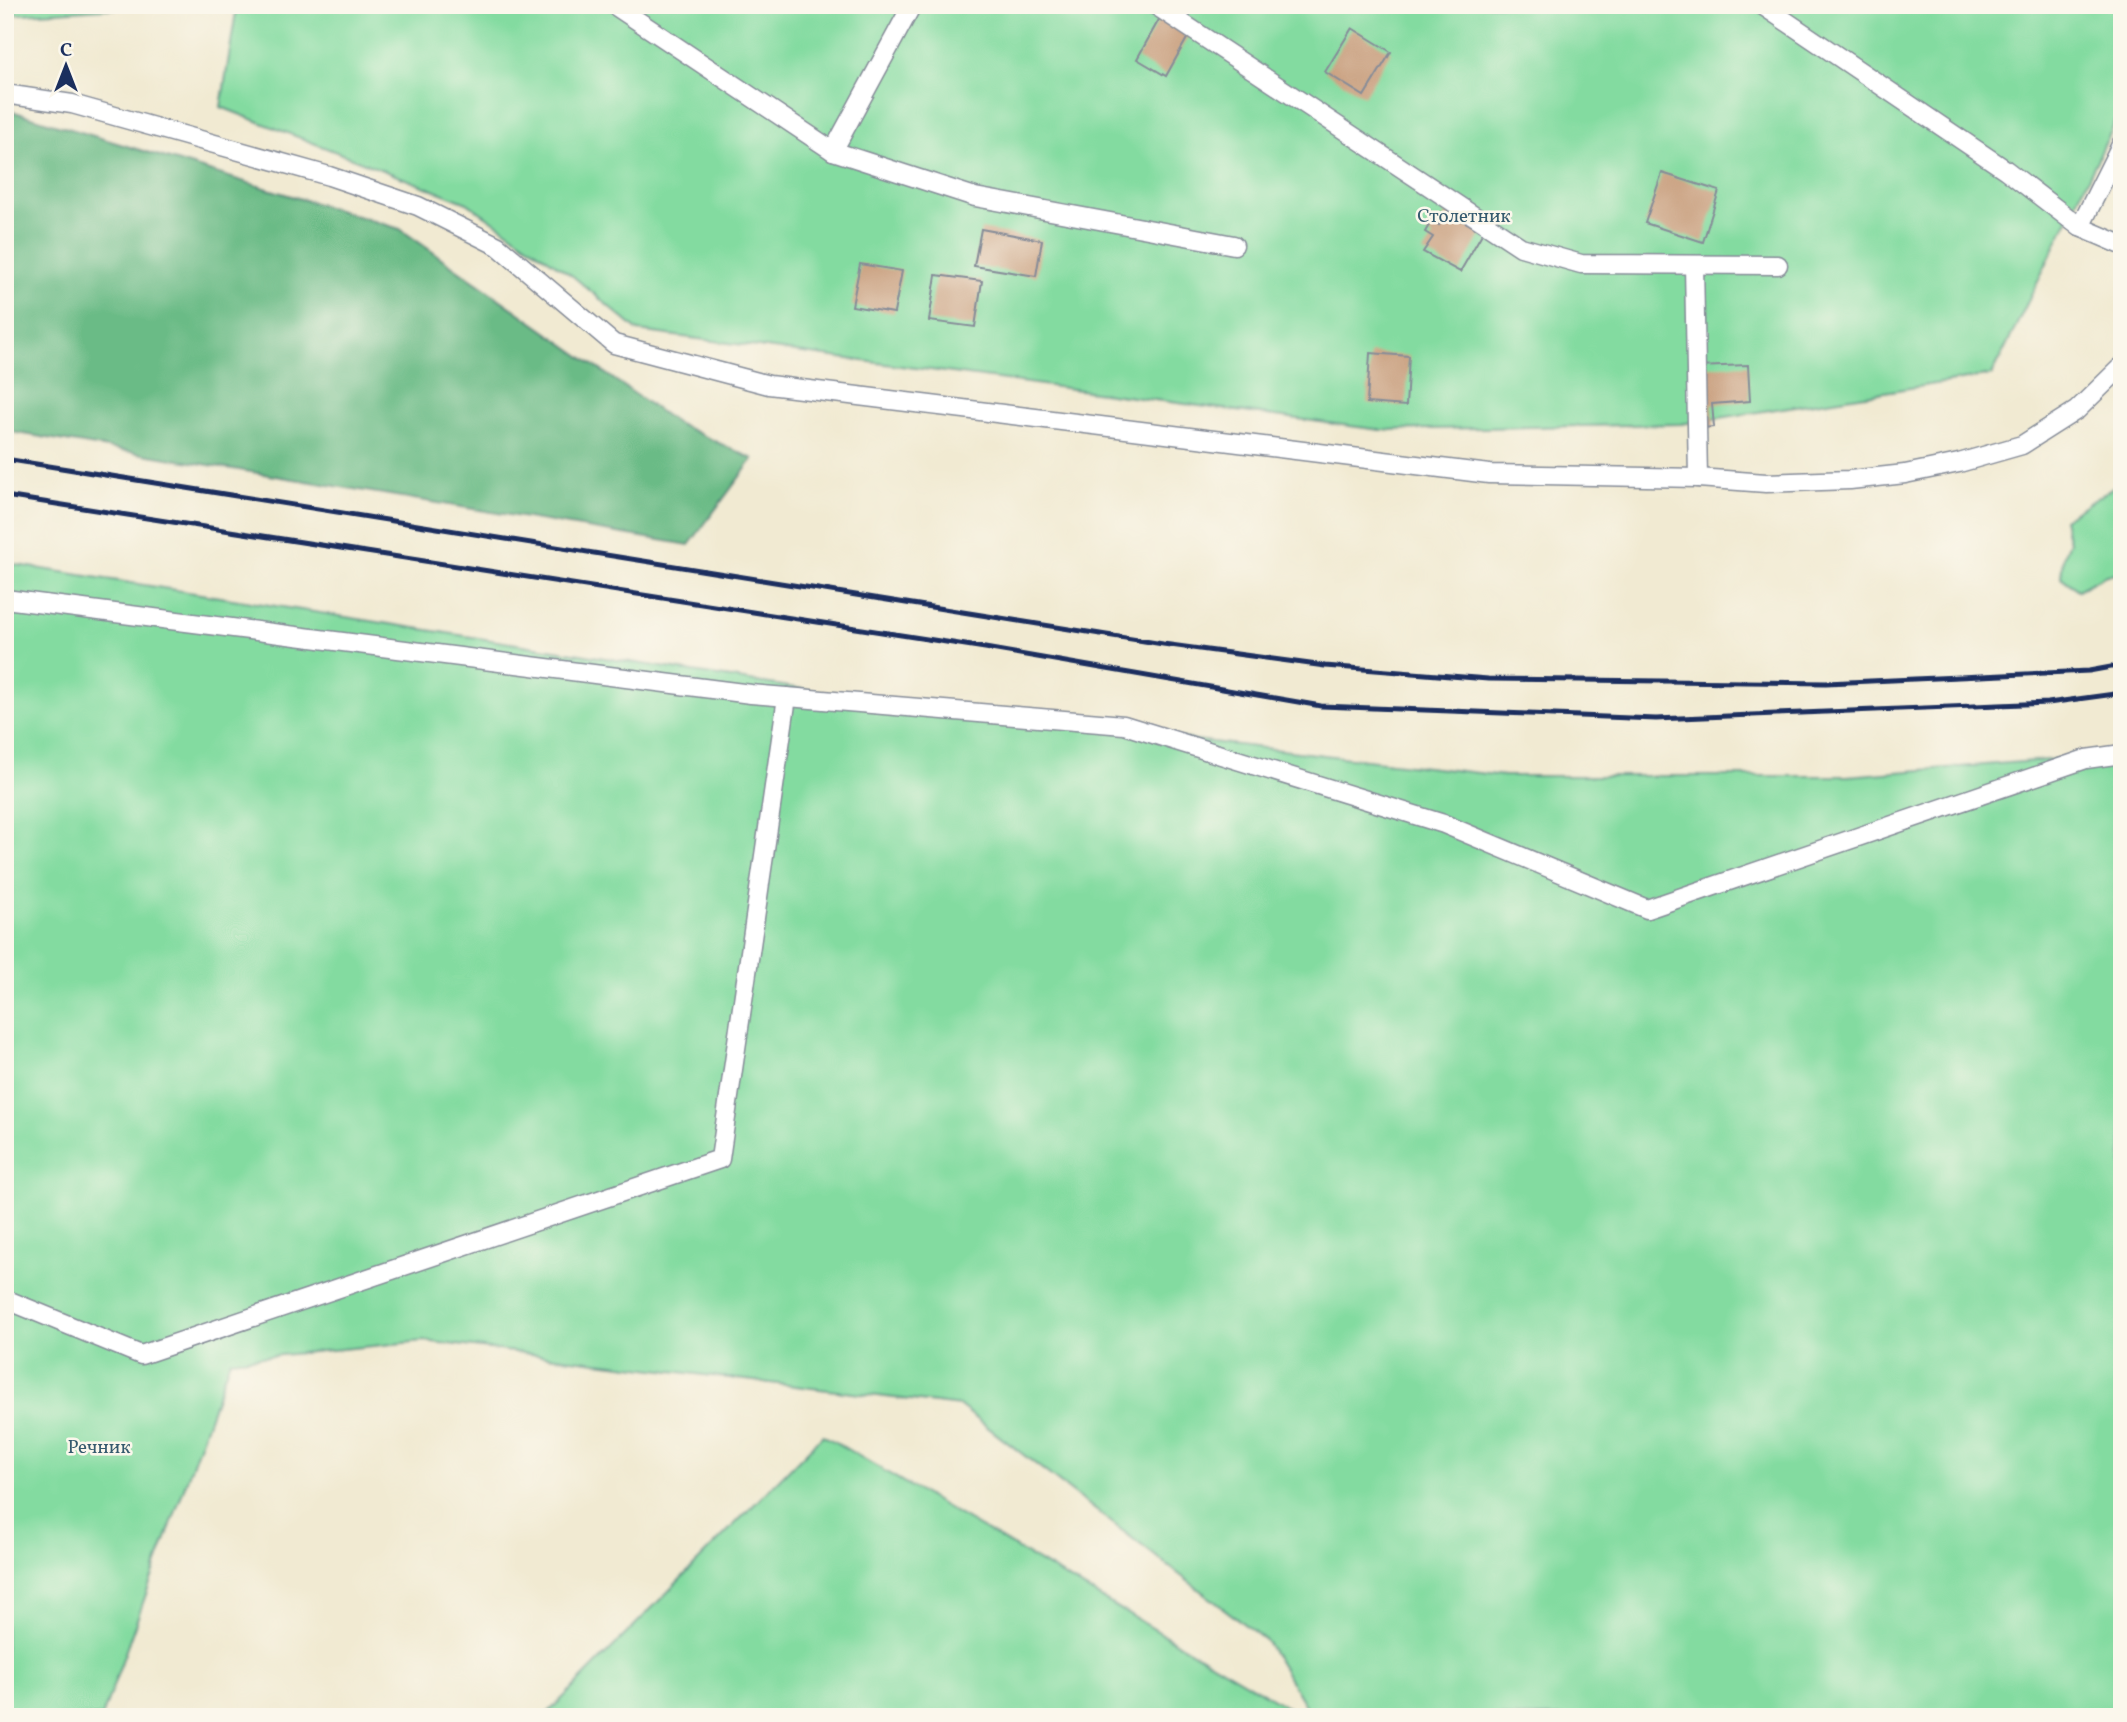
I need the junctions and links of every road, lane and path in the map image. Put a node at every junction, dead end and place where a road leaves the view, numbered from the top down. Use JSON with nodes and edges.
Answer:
{"nodes":[{"id":1,"x":614,"y":5,"type":"edge"},
{"id":2,"x":912,"y":5,"type":"edge"},
{"id":3,"x":1155,"y":5,"type":"edge"},
{"id":4,"x":1762,"y":5,"type":"edge"},
{"id":5,"x":5,"y":94,"type":"edge"},
{"id":6,"x":2122,"y":143,"type":"edge"},
{"id":7,"x":833,"y":152,"type":"junction"},
{"id":8,"x":2080,"y":227,"type":"junction"},
{"id":9,"x":1234,"y":245,"type":"dead end"},
{"id":10,"x":2122,"y":245,"type":"edge"},
{"id":11,"x":1694,"y":265,"type":"junction"},
{"id":12,"x":1777,"y":265,"type":"dead end"},
{"id":13,"x":2122,"y":366,"type":"edge"},
{"id":14,"x":1698,"y":478,"type":"junction"},
{"id":15,"x":5,"y":599,"type":"edge"},
{"id":16,"x":787,"y":697,"type":"junction"},
{"id":17,"x":2122,"y":754,"type":"edge"},
{"id":18,"x":5,"y":1299,"type":"edge"}],
"edges":[{"from":1,"to":7,"type":"lane"},
{"from":2,"to":7,"type":"lane"},
{"from":3,"to":11,"type":"lane"},
{"from":4,"to":8,"type":"lane"},
{"from":5,"to":14,"type":"lane"},
{"from":6,"to":8,"type":"lane"},
{"from":7,"to":9,"type":"lane"},
{"from":8,"to":10,"type":"lane"},
{"from":11,"to":12,"type":"lane"},
{"from":11,"to":14,"type":"lane"},
{"from":13,"to":14,"type":"lane"},
{"from":15,"to":16,"type":"lane"},
{"from":16,"to":17,"type":"lane"},
{"from":16,"to":18,"type":"lane"}]}
